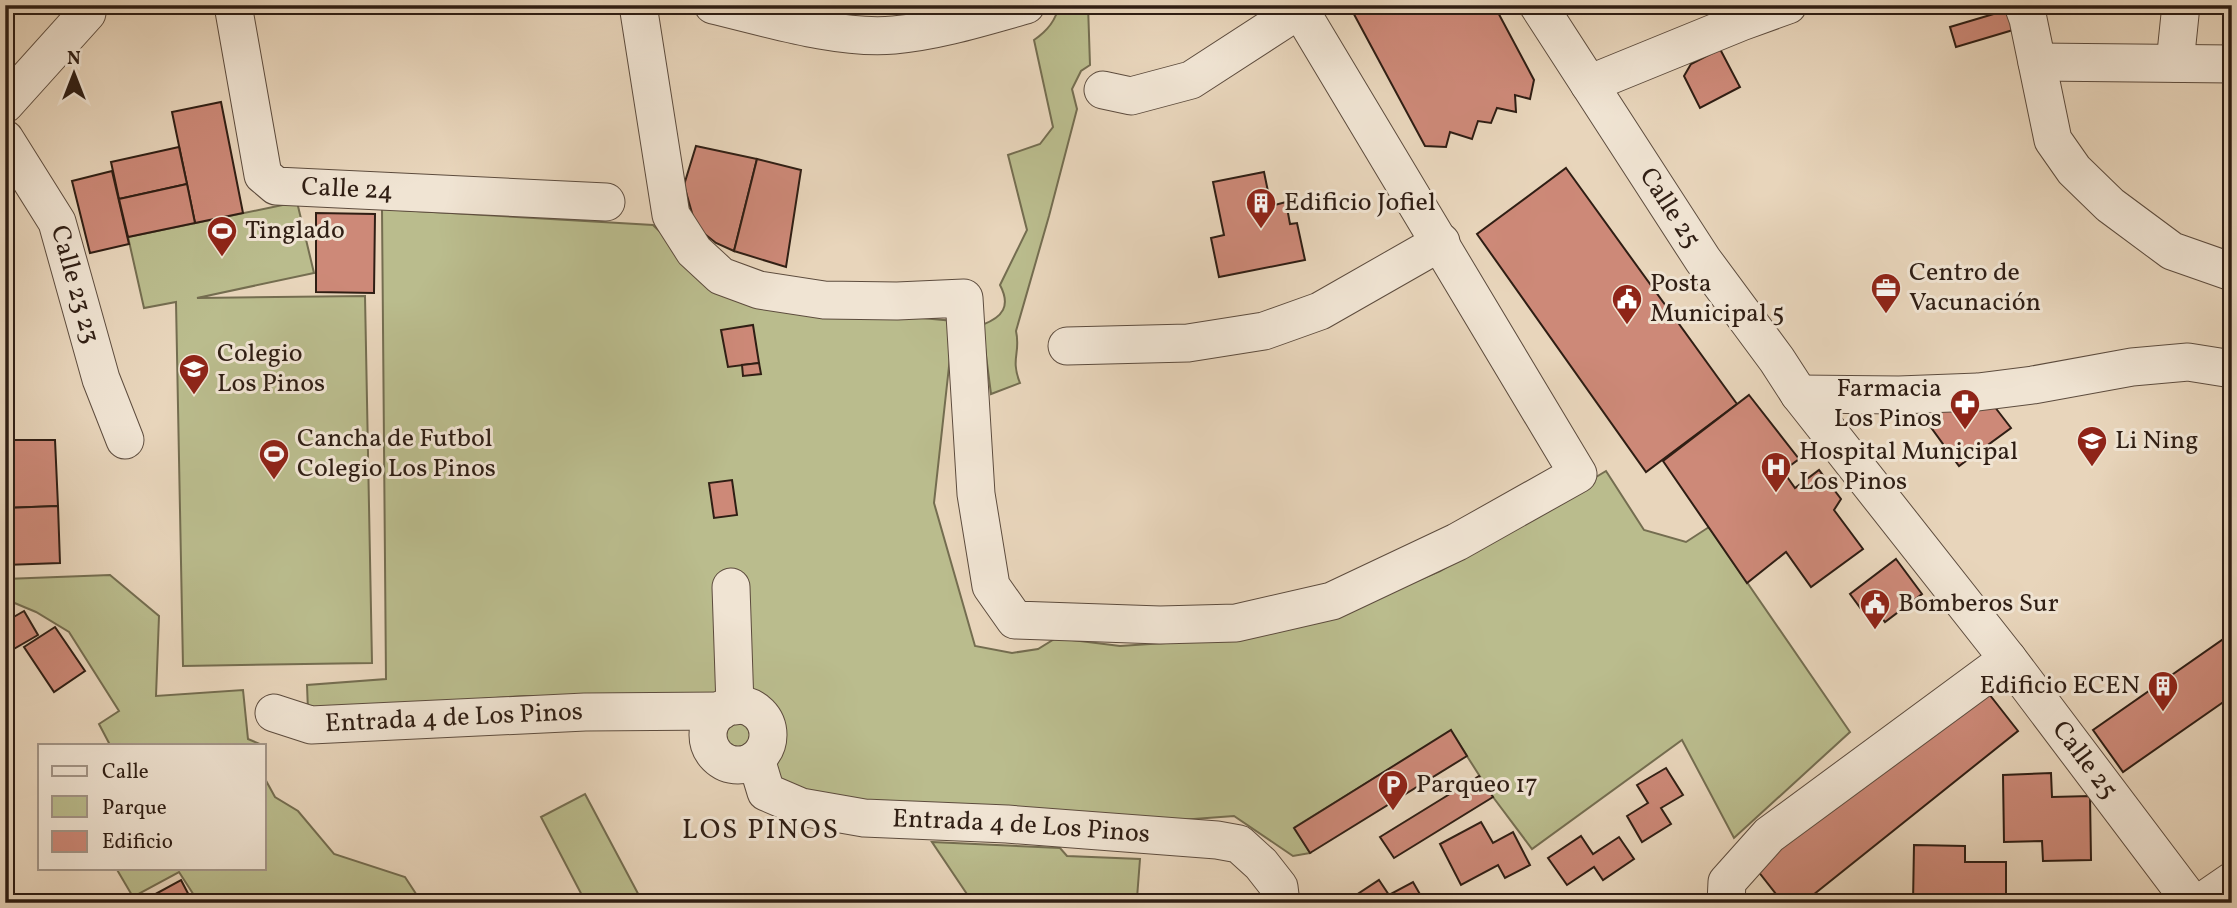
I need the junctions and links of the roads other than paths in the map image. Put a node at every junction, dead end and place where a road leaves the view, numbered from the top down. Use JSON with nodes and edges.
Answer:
{"nodes":[{"id":1,"x":233,"y":5,"type":"edge"},
{"id":2,"x":638,"y":5,"type":"edge"},
{"id":3,"x":713,"y":5,"type":"edge"},
{"id":4,"x":1027,"y":5,"type":"edge"},
{"id":5,"x":1538,"y":5,"type":"edge"},
{"id":6,"x":1788,"y":5,"type":"edge"},
{"id":7,"x":2023,"y":5,"type":"edge"},
{"id":8,"x":2180,"y":5,"type":"edge"},
{"id":9,"x":1298,"y":8,"type":"edge"},
{"id":10,"x":87,"y":13,"type":"dead end"},
{"id":11,"x":2036,"y":62,"type":"junction"},
{"id":12,"x":2175,"y":63,"type":"junction"},
{"id":13,"x":2232,"y":64,"type":"edge"},
{"id":14,"x":1589,"y":84,"type":"junction"},
{"id":15,"x":1103,"y":90,"type":"dead end"},
{"id":16,"x":5,"y":104,"type":"edge"},
{"id":17,"x":5,"y":139,"type":"edge"},
{"id":18,"x":606,"y":202,"type":"dead end"},
{"id":19,"x":1441,"y":242,"type":"junction"},
{"id":20,"x":2232,"y":272,"type":"edge"},
{"id":21,"x":1067,"y":346,"type":"dead end"},
{"id":22,"x":2232,"y":369,"type":"edge"},
{"id":23,"x":1799,"y":394,"type":"junction"},
{"id":24,"x":125,"y":440,"type":"dead end"},
{"id":25,"x":731,"y":587,"type":"dead end"},
{"id":26,"x":2008,"y":659,"type":"junction"},
{"id":27,"x":728,"y":708,"type":"junction"},
{"id":28,"x":274,"y":713,"type":"dead end"},
{"id":29,"x":2232,"y":881,"type":"edge"},
{"id":30,"x":1281,"y":903,"type":"edge"},
{"id":31,"x":1726,"y":903,"type":"edge"},
{"id":32,"x":2192,"y":903,"type":"edge"},
{"id":33,"x":2200,"y":903,"type":"edge"}],
"edges":[{"from":1,"to":18,"type":"street","name":"Calle 24"},
{"from":2,"to":19,"type":"street"},
{"from":3,"to":4,"type":"street"},
{"from":5,"to":14,"type":"street","name":"Calle 25"},
{"from":6,"to":14,"type":"street"},
{"from":7,"to":11,"type":"street"},
{"from":8,"to":12,"type":"street"},
{"from":9,"to":15,"type":"street"},
{"from":9,"to":19,"type":"street"},
{"from":10,"to":16,"type":"street"},
{"from":11,"to":12,"type":"street"},
{"from":11,"to":20,"type":"street"},
{"from":12,"to":13,"type":"street"},
{"from":14,"to":23,"type":"street","name":"Calle 25"},
{"from":17,"to":24,"type":"street","name":"Calle 23 23"},
{"from":19,"to":21,"type":"street"},
{"from":22,"to":23,"type":"street"},
{"from":23,"to":26,"type":"street","name":"Calle 25"},
{"from":25,"to":27,"type":"street"},
{"from":26,"to":31,"type":"street"},
{"from":26,"to":32,"type":"street","name":"Calle 25"},
{"from":27,"to":28,"type":"street","name":"Entrada 4 de Los Pinos"},
{"from":27,"to":30,"type":"street","name":"Entrada 4 de Los Pinos"},
{"from":29,"to":33,"type":"street"}]}
